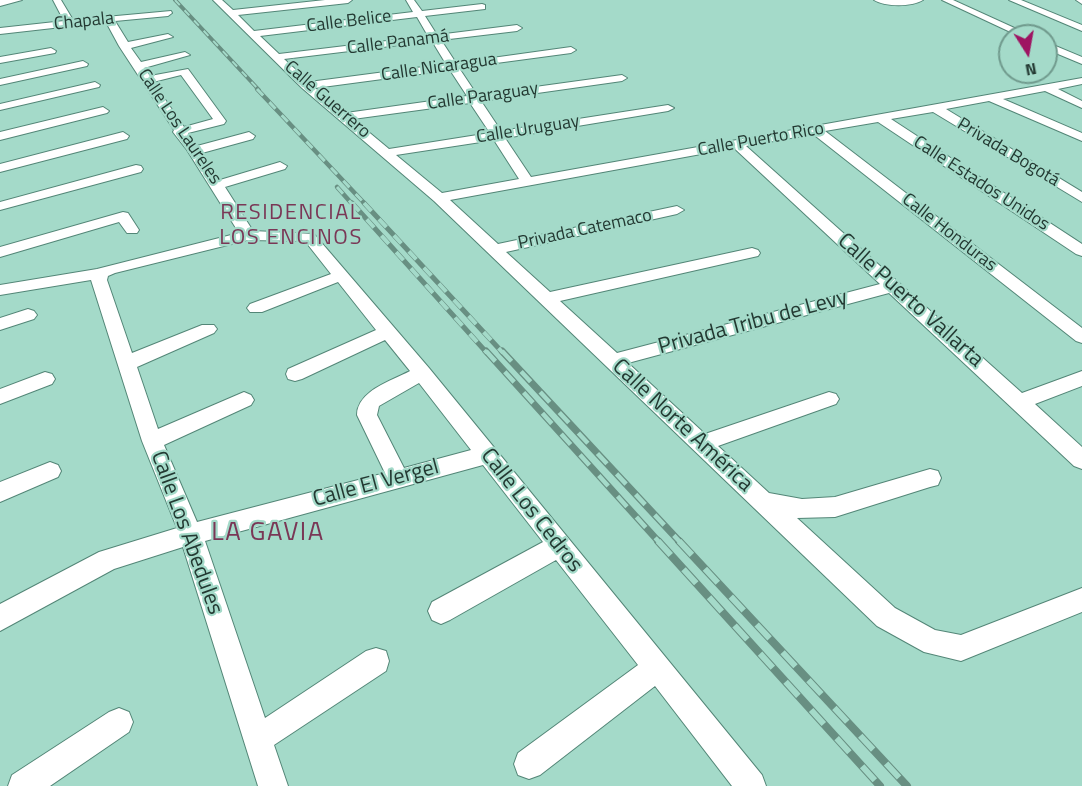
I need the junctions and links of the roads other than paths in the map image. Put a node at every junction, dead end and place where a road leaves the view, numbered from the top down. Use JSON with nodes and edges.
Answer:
{"nodes":[{"id":1,"x":18,"y":0,"type":"edge"},
{"id":2,"x":57,"y":0,"type":"edge"},
{"id":3,"x":217,"y":0,"type":"edge"},
{"id":4,"x":348,"y":0,"type":"edge"},
{"id":5,"x":410,"y":0,"type":"edge"},
{"id":6,"x":878,"y":0,"type":"edge"},
{"id":7,"x":918,"y":0,"type":"edge"},
{"id":8,"x":946,"y":0,"type":"edge"},
{"id":9,"x":1013,"y":0,"type":"edge"},
{"id":10,"x":0,"y":3,"type":"edge"},
{"id":11,"x":482,"y":7,"type":"dead end"},
{"id":12,"x":168,"y":13,"type":"dead end"},
{"id":13,"x":231,"y":13,"type":"junction"},
{"id":14,"x":418,"y":14,"type":"junction"},
{"id":15,"x":109,"y":19,"type":"junction"},
{"id":16,"x":70,"y":23,"type":"junction"},
{"id":17,"x":1000,"y":24,"type":"edge"},
{"id":18,"x":1082,"y":27,"type":"edge"},
{"id":19,"x":517,"y":28,"type":"dead end"},
{"id":20,"x":0,"y":31,"type":"edge"},
{"id":21,"x":252,"y":34,"type":"junction"},
{"id":22,"x":168,"y":37,"type":"dead end"},
{"id":23,"x":434,"y":39,"type":"junction"},
{"id":24,"x":124,"y":46,"type":"junction"},
{"id":25,"x":50,"y":49,"type":"dead end"},
{"id":26,"x":571,"y":50,"type":"dead end"},
{"id":27,"x":1058,"y":50,"type":"edge"},
{"id":28,"x":185,"y":55,"type":"dead end"},
{"id":29,"x":279,"y":57,"type":"junction"},
{"id":30,"x":0,"y":60,"type":"edge"},
{"id":31,"x":1082,"y":61,"type":"edge"},
{"id":32,"x":83,"y":64,"type":"dead end"},
{"id":33,"x":138,"y":66,"type":"junction"},
{"id":34,"x":452,"y":66,"type":"junction"},
{"id":35,"x":622,"y":78,"type":"dead end"},
{"id":36,"x":146,"y":80,"type":"junction"},
{"id":37,"x":1082,"y":81,"type":"edge"},
{"id":38,"x":0,"y":82,"type":"edge"},
{"id":39,"x":95,"y":86,"type":"dead end"},
{"id":40,"x":306,"y":86,"type":"junction"},
{"id":41,"x":1048,"y":88,"type":"junction"},
{"id":42,"x":991,"y":98,"type":"junction"},
{"id":43,"x":473,"y":99,"type":"junction"},
{"id":44,"x":1082,"y":105,"type":"edge"},
{"id":45,"x":0,"y":107,"type":"edge"},
{"id":46,"x":934,"y":107,"type":"junction"},
{"id":47,"x":668,"y":108,"type":"dead end"},
{"id":48,"x":103,"y":111,"type":"dead end"},
{"id":49,"x":344,"y":117,"type":"junction"},
{"id":50,"x":881,"y":118,"type":"junction"},
{"id":51,"x":816,"y":130,"type":"junction"},
{"id":52,"x":179,"y":132,"type":"junction"},
{"id":53,"x":497,"y":135,"type":"junction"},
{"id":54,"x":0,"y":136,"type":"edge"},
{"id":55,"x":123,"y":136,"type":"dead end"},
{"id":56,"x":249,"y":136,"type":"dead end"},
{"id":57,"x":1082,"y":137,"type":"edge"},
{"id":58,"x":737,"y":144,"type":"junction"},
{"id":59,"x":193,"y":151,"type":"junction"},
{"id":60,"x":388,"y":153,"type":"junction"},
{"id":61,"x":280,"y":166,"type":"dead end"},
{"id":62,"x":0,"y":168,"type":"edge"},
{"id":63,"x":136,"y":169,"type":"dead end"},
{"id":64,"x":528,"y":183,"type":"junction"},
{"id":65,"x":218,"y":185,"type":"junction"},
{"id":66,"x":439,"y":198,"type":"junction"},
{"id":67,"x":1082,"y":198,"type":"edge"},
{"id":68,"x":0,"y":206,"type":"edge"},
{"id":69,"x":677,"y":210,"type":"dead end"},
{"id":70,"x":132,"y":230,"type":"dead end"},
{"id":71,"x":248,"y":235,"type":"junction"},
{"id":72,"x":494,"y":250,"type":"junction"},
{"id":73,"x":1082,"y":251,"type":"edge"},
{"id":74,"x":0,"y":252,"type":"edge"},
{"id":75,"x":752,"y":254,"type":"dead end"},
{"id":76,"x":342,"y":275,"type":"junction"},
{"id":77,"x":100,"y":276,"type":"junction"},
{"id":78,"x":893,"y":285,"type":"junction"},
{"id":79,"x":0,"y":290,"type":"edge"},
{"id":80,"x":546,"y":298,"type":"junction"},
{"id":81,"x":256,"y":308,"type":"dead end"},
{"id":82,"x":28,"y":315,"type":"dead end"},
{"id":83,"x":0,"y":324,"type":"edge"},
{"id":84,"x":208,"y":329,"type":"dead end"},
{"id":85,"x":387,"y":332,"type":"junction"},
{"id":86,"x":1082,"y":337,"type":"edge"},
{"id":87,"x":612,"y":361,"type":"junction"},
{"id":88,"x":125,"y":364,"type":"junction"},
{"id":89,"x":423,"y":373,"type":"junction"},
{"id":90,"x":295,"y":374,"type":"dead end"},
{"id":91,"x":1082,"y":378,"type":"edge"},
{"id":92,"x":45,"y":379,"type":"dead end"},
{"id":93,"x":0,"y":397,"type":"edge"},
{"id":94,"x":829,"y":399,"type":"dead end"},
{"id":95,"x":244,"y":400,"type":"dead end"},
{"id":96,"x":1020,"y":402,"type":"junction"},
{"id":97,"x":152,"y":441,"type":"junction"},
{"id":98,"x":702,"y":443,"type":"junction"},
{"id":99,"x":486,"y":455,"type":"junction"},
{"id":100,"x":1082,"y":460,"type":"edge"},
{"id":101,"x":50,"y":471,"type":"dead end"},
{"id":102,"x":398,"y":478,"type":"junction"},
{"id":103,"x":930,"y":478,"type":"dead end"},
{"id":104,"x":0,"y":492,"type":"edge"},
{"id":105,"x":760,"y":501,"type":"junction"},
{"id":106,"x":191,"y":534,"type":"junction"},
{"id":107,"x":558,"y":546,"type":"junction"},
{"id":108,"x":1082,"y":600,"type":"edge"},
{"id":109,"x":441,"y":611,"type":"dead end"},
{"id":110,"x":0,"y":618,"type":"edge"},
{"id":111,"x":376,"y":661,"type":"dead end"},
{"id":112,"x":655,"y":669,"type":"junction"},
{"id":113,"x":119,"y":722,"type":"dead end"},
{"id":114,"x":257,"y":740,"type":"junction"},
{"id":115,"x":529,"y":764,"type":"dead end"},
{"id":116,"x":22,"y":786,"type":"edge"},
{"id":117,"x":273,"y":786,"type":"edge"},
{"id":118,"x":751,"y":786,"type":"edge"}],
"edges":[{"from":1,"to":10,"type":"street"},
{"from":2,"to":16,"type":"street"},
{"from":3,"to":13,"type":"street","name":"Calle Guerrero"},
{"from":4,"to":13,"type":"street"},
{"from":5,"to":14,"type":"street"},
{"from":6,"to":7,"type":"street"},
{"from":8,"to":17,"type":"street"},
{"from":9,"to":18,"type":"street"},
{"from":11,"to":14,"type":"street","name":"Calle Belice"},
{"from":12,"to":15,"type":"street","name":"Chapala"},
{"from":13,"to":21,"type":"street","name":"Calle Guerrero"},
{"from":14,"to":21,"type":"street","name":"Calle Belice"},
{"from":14,"to":23,"type":"street"},
{"from":15,"to":16,"type":"street","name":"Chapala"},
{"from":15,"to":24,"type":"street","name":"Calle Los Laureles"},
{"from":16,"to":20,"type":"street","name":"Chapala"},
{"from":19,"to":23,"type":"street","name":"Calle Panamá"},
{"from":21,"to":29,"type":"street","name":"Calle Guerrero"},
{"from":22,"to":24,"type":"street"},
{"from":23,"to":29,"type":"street","name":"Calle Panamá"},
{"from":23,"to":34,"type":"street"},
{"from":24,"to":33,"type":"street","name":"Calle Los Laureles"},
{"from":25,"to":30,"type":"street"},
{"from":26,"to":34,"type":"street","name":"Calle Nicaragua"},
{"from":27,"to":31,"type":"street"},
{"from":28,"to":33,"type":"street"},
{"from":29,"to":40,"type":"street","name":"Calle Guerrero"},
{"from":32,"to":38,"type":"street"},
{"from":33,"to":36,"type":"street","name":"Calle Los Laureles"},
{"from":34,"to":40,"type":"street","name":"Calle Nicaragua"},
{"from":34,"to":43,"type":"street"},
{"from":35,"to":43,"type":"street","name":"Calle Paraguay"},
{"from":36,"to":52,"type":"street","name":"Calle Los Laureles"},
{"from":36,"to":52,"type":"street"},
{"from":37,"to":41,"type":"street","name":"Calle Puerto Rico"},
{"from":39,"to":45,"type":"street"},
{"from":40,"to":49,"type":"street","name":"Calle Guerrero"},
{"from":41,"to":42,"type":"street","name":"Calle Puerto Rico"},
{"from":41,"to":44,"type":"street"},
{"from":42,"to":46,"type":"street","name":"Calle Puerto Rico"},
{"from":42,"to":57,"type":"street"},
{"from":43,"to":49,"type":"street","name":"Calle Paraguay"},
{"from":43,"to":53,"type":"street"},
{"from":46,"to":50,"type":"street","name":"Calle Puerto Rico"},
{"from":46,"to":67,"type":"street","name":"Privada Bogotá"},
{"from":47,"to":53,"type":"street","name":"Calle Uruguay"},
{"from":48,"to":54,"type":"street"},
{"from":49,"to":60,"type":"street","name":"Calle Guerrero"},
{"from":50,"to":51,"type":"street","name":"Calle Puerto Rico"},
{"from":50,"to":73,"type":"street","name":"Calle Estados Unidos"},
{"from":51,"to":58,"type":"street","name":"Calle Puerto Rico"},
{"from":51,"to":86,"type":"street","name":"Calle Honduras"},
{"from":52,"to":59,"type":"street","name":"Calle Los Laureles"},
{"from":53,"to":60,"type":"street","name":"Calle Uruguay"},
{"from":53,"to":64,"type":"street"},
{"from":55,"to":62,"type":"street"},
{"from":56,"to":59,"type":"street"},
{"from":58,"to":64,"type":"street","name":"Calle Puerto Rico"},
{"from":58,"to":78,"type":"street","name":"Calle Puerto Vallarta"},
{"from":59,"to":65,"type":"street","name":"Calle Los Laureles"},
{"from":60,"to":66,"type":"street","name":"Calle Guerrero"},
{"from":61,"to":65,"type":"street"},
{"from":63,"to":68,"type":"street"},
{"from":64,"to":66,"type":"street","name":"Calle Puerto Rico"},
{"from":65,"to":71,"type":"street","name":"Calle Los Laureles"},
{"from":66,"to":72,"type":"street","name":"Calle Norte América"},
{"from":69,"to":72,"type":"street","name":"Privada Catemaco"},
{"from":70,"to":74,"type":"street"},
{"from":71,"to":76,"type":"street","name":"Calle Los Cedros"},
{"from":71,"to":77,"type":"street"},
{"from":72,"to":80,"type":"street","name":"Calle Norte América"},
{"from":75,"to":80,"type":"street"},
{"from":76,"to":81,"type":"street"},
{"from":76,"to":85,"type":"street","name":"Calle Los Cedros"},
{"from":77,"to":79,"type":"street"},
{"from":77,"to":88,"type":"street","name":"Calle Los Abedules"},
{"from":78,"to":87,"type":"street","name":"Privada Tribu de Levy"},
{"from":78,"to":96,"type":"street","name":"Calle Puerto Vallarta"},
{"from":80,"to":87,"type":"street","name":"Calle Norte América"},
{"from":82,"to":83,"type":"street"},
{"from":84,"to":88,"type":"street"},
{"from":85,"to":89,"type":"street","name":"Calle Los Cedros"},
{"from":85,"to":90,"type":"street"},
{"from":87,"to":98,"type":"street","name":"Calle Norte América"},
{"from":88,"to":97,"type":"street","name":"Calle Los Abedules"},
{"from":89,"to":99,"type":"street","name":"Calle Los Cedros"},
{"from":89,"to":102,"type":"street"},
{"from":91,"to":96,"type":"street"},
{"from":92,"to":93,"type":"street"},
{"from":94,"to":98,"type":"street"},
{"from":95,"to":97,"type":"street"},
{"from":96,"to":100,"type":"street","name":"Calle Puerto Vallarta"},
{"from":97,"to":106,"type":"street","name":"Calle Los Abedules"},
{"from":98,"to":105,"type":"street","name":"Calle Norte América"},
{"from":99,"to":102,"type":"street","name":"Calle El Vergel"},
{"from":99,"to":107,"type":"street","name":"Calle Los Cedros"},
{"from":101,"to":104,"type":"street"},
{"from":102,"to":106,"type":"street","name":"Calle El Vergel"},
{"from":103,"to":105,"type":"street"},
{"from":105,"to":108,"type":"street","name":"Calle Norte América"},
{"from":106,"to":110,"type":"street","name":"Calle El Vergel"},
{"from":106,"to":114,"type":"street","name":"Calle Los Abedules"},
{"from":107,"to":109,"type":"street"},
{"from":107,"to":112,"type":"street","name":"Calle Los Cedros"},
{"from":111,"to":114,"type":"street"},
{"from":112,"to":115,"type":"street"},
{"from":112,"to":118,"type":"street","name":"Calle Los Cedros"},
{"from":113,"to":116,"type":"street"},
{"from":114,"to":117,"type":"street","name":"Calle Los Abedules"}]}
